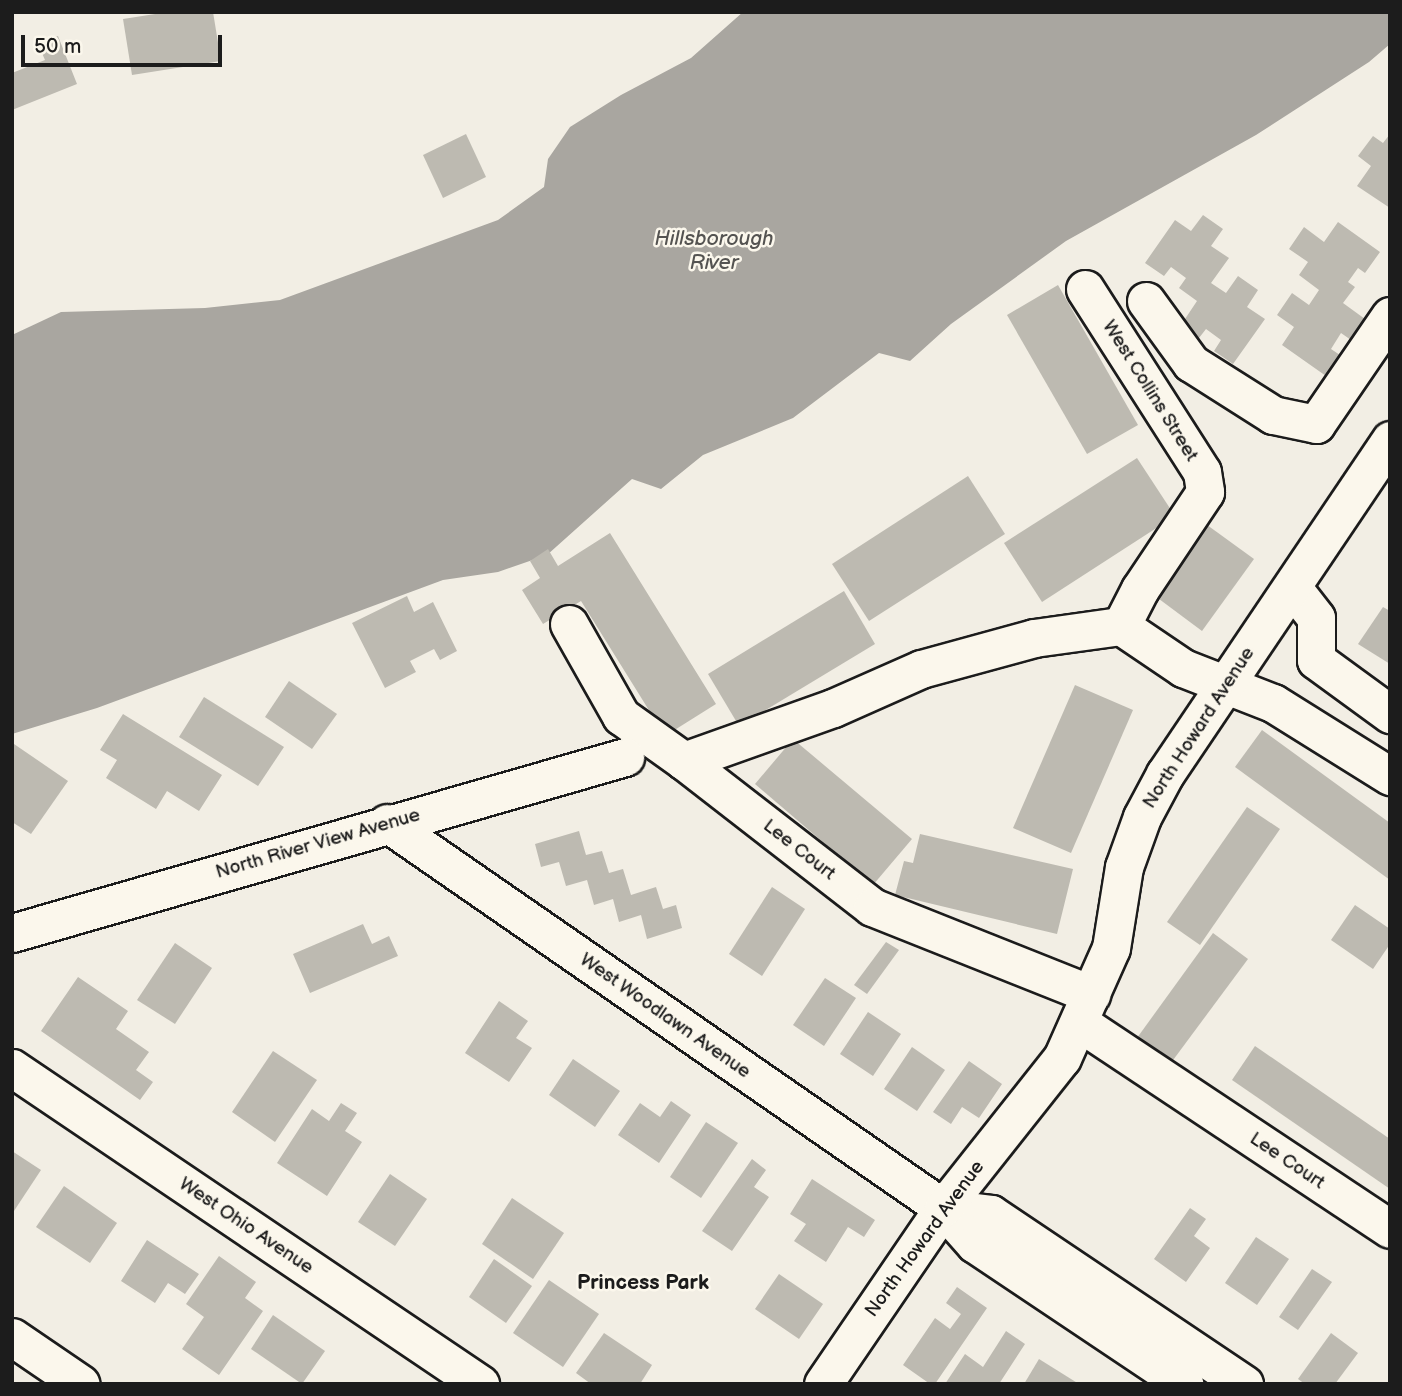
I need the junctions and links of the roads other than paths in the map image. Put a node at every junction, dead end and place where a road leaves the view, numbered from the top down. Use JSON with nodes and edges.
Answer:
{"nodes":[{"id":1,"x":1085,"y":289,"type":"dead end"},
{"id":2,"x":1146,"y":301,"type":"dead end"},
{"id":3,"x":1390,"y":316,"type":"edge"},
{"id":4,"x":1390,"y":440,"type":"edge"},
{"id":5,"x":1292,"y":587,"type":"junction"},
{"id":6,"x":569,"y":624,"type":"dead end"},
{"id":7,"x":1122,"y":625,"type":"junction"},
{"id":8,"x":1316,"y":660,"type":"junction"},
{"id":9,"x":1223,"y":685,"type":"junction"},
{"id":10,"x":1273,"y":703,"type":"junction"},
{"id":11,"x":1390,"y":714,"type":"edge"},
{"id":12,"x":625,"y":757,"type":"dead end"},
{"id":13,"x":684,"y":761,"type":"junction"},
{"id":14,"x":1390,"y":776,"type":"edge"},
{"id":15,"x":387,"y":823,"type":"junction"},
{"id":16,"x":12,"y":933,"type":"edge"},
{"id":17,"x":1085,"y":1009,"type":"junction"},
{"id":18,"x":12,"y":1068,"type":"edge"},
{"id":19,"x":943,"y":1208,"type":"junction"},
{"id":20,"x":1390,"y":1229,"type":"edge"},
{"id":21,"x":12,"y":1337,"type":"edge"},
{"id":22,"x":81,"y":1384,"type":"edge"},
{"id":23,"x":480,"y":1384,"type":"edge"},
{"id":24,"x":823,"y":1384,"type":"edge"},
{"id":25,"x":1185,"y":1384,"type":"edge"},
{"id":26,"x":1244,"y":1384,"type":"edge"}],
"edges":[{"from":1,"to":7,"type":"street","name":"West Collins Street"},
{"from":2,"to":3,"type":"street"},
{"from":4,"to":5,"type":"street","name":"North Howard Avenue"},
{"from":5,"to":8,"type":"street"},
{"from":5,"to":9,"type":"street","name":"North Howard Avenue"},
{"from":6,"to":13,"type":"street","name":"Lee Court"},
{"from":7,"to":9,"type":"street"},
{"from":7,"to":13,"type":"street"},
{"from":8,"to":10,"type":"street"},
{"from":8,"to":11,"type":"street"},
{"from":9,"to":10,"type":"street"},
{"from":9,"to":17,"type":"street","name":"North Howard Avenue"},
{"from":10,"to":14,"type":"street"},
{"from":12,"to":15,"type":"street","name":"North River View Avenue"},
{"from":13,"to":17,"type":"street","name":"Lee Court"},
{"from":15,"to":16,"type":"street","name":"North River View Avenue"},
{"from":15,"to":19,"type":"street","name":"West Woodlawn Avenue"},
{"from":17,"to":19,"type":"street","name":"North Howard Avenue"},
{"from":17,"to":20,"type":"street","name":"Lee Court"},
{"from":18,"to":23,"type":"street","name":"West Ohio Avenue"},
{"from":19,"to":24,"type":"street","name":"North Howard Avenue"},
{"from":19,"to":25,"type":"street","name":"West Woodlawn Avenue"},
{"from":19,"to":26,"type":"street","name":"West Woodlawn Avenue"},
{"from":21,"to":22,"type":"street"}]}
